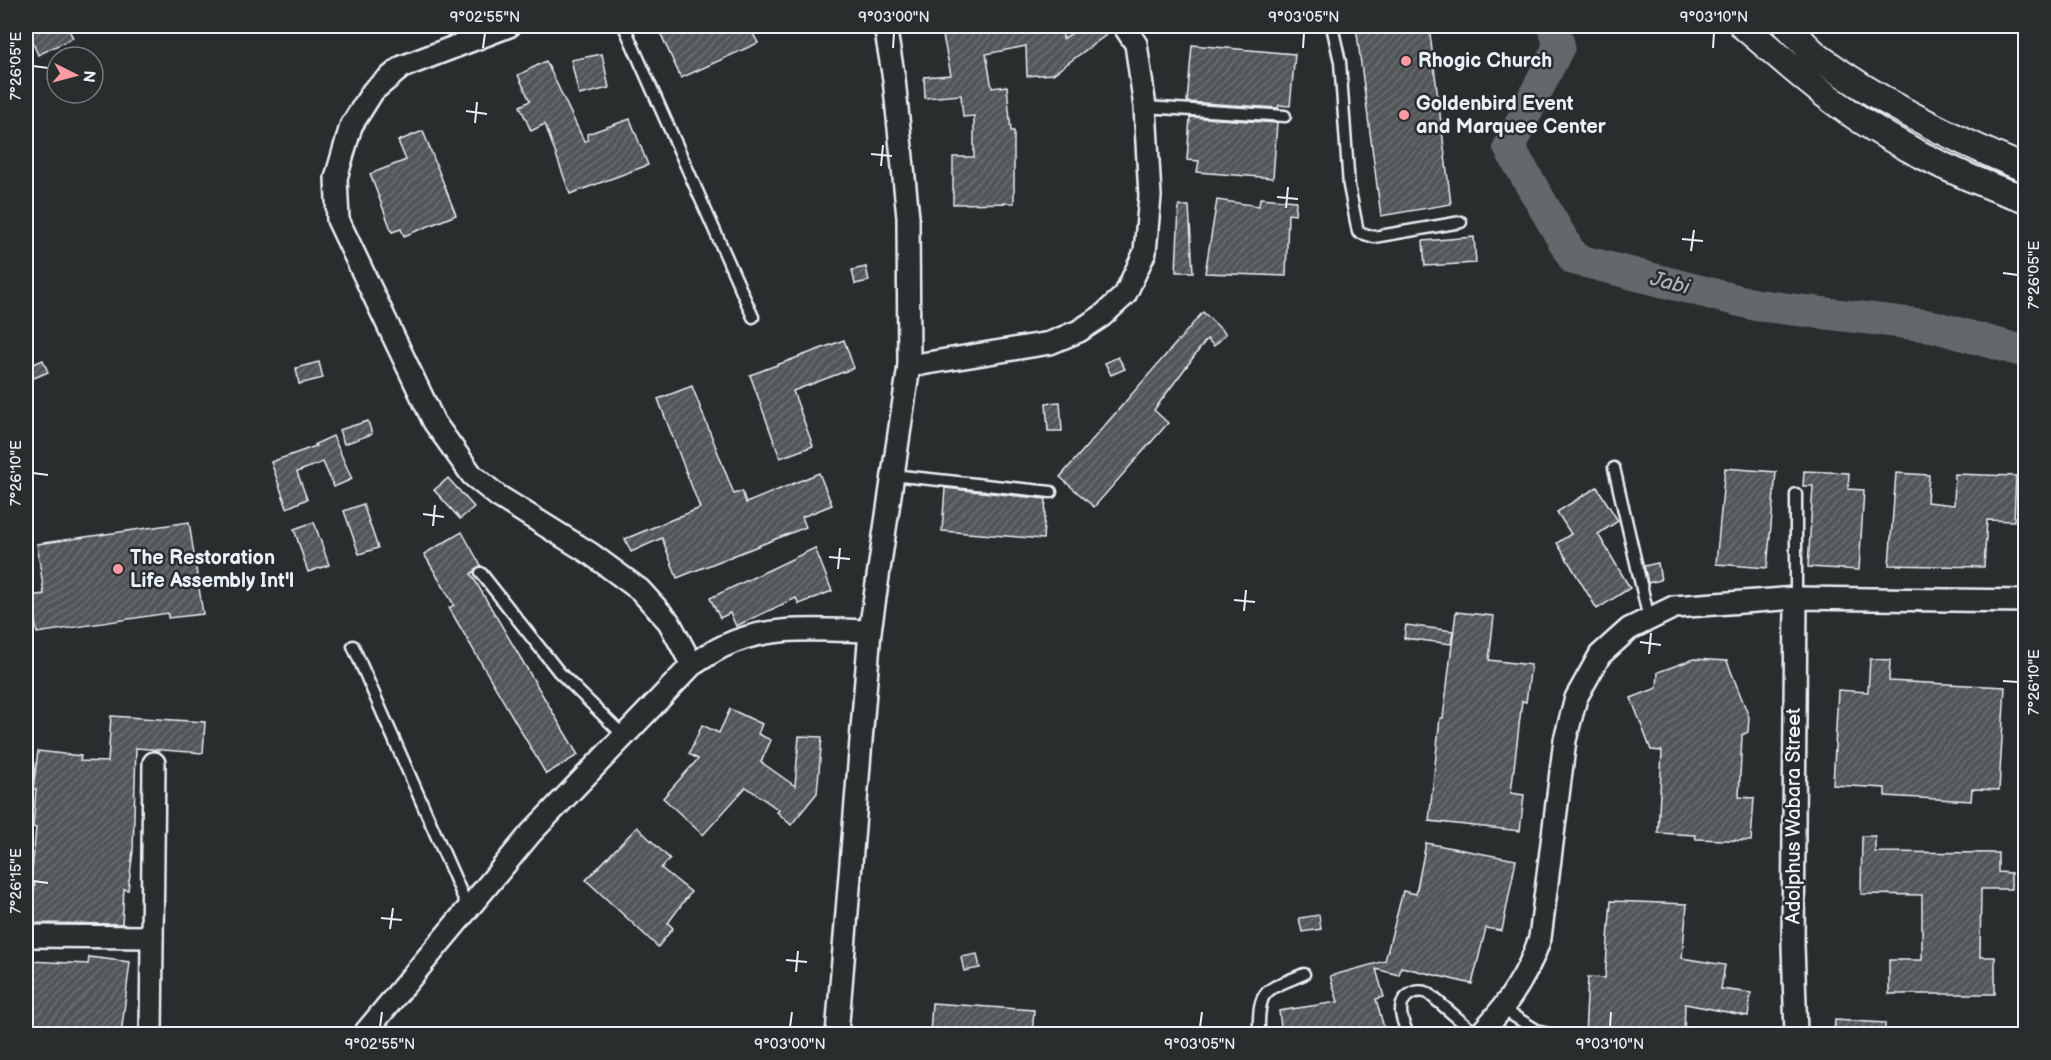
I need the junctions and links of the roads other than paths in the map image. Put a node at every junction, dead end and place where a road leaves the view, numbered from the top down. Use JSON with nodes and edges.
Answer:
{"nodes":[{"id":1,"x":509,"y":26,"type":"edge"},
{"id":2,"x":624,"y":26,"type":"edge"},
{"id":3,"x":885,"y":26,"type":"edge"},
{"id":4,"x":1124,"y":26,"type":"edge"},
{"id":5,"x":1332,"y":26,"type":"edge"},
{"id":6,"x":1743,"y":26,"type":"edge"},
{"id":7,"x":1787,"y":26,"type":"edge"},
{"id":8,"x":1145,"y":107,"type":"junction"},
{"id":9,"x":1285,"y":116,"type":"dead end"},
{"id":10,"x":2025,"y":169,"type":"edge"},
{"id":11,"x":2025,"y":199,"type":"edge"},
{"id":12,"x":1461,"y":222,"type":"dead end"},
{"id":13,"x":753,"y":317,"type":"dead end"},
{"id":14,"x":909,"y":366,"type":"junction"},
{"id":15,"x":1614,"y":468,"type":"dead end"},
{"id":16,"x":892,"y":475,"type":"junction"},
{"id":17,"x":1051,"y":492,"type":"dead end"},
{"id":18,"x":1796,"y":494,"type":"dead end"},
{"id":19,"x":481,"y":573,"type":"dead end"},
{"id":20,"x":1796,"y":598,"type":"junction"},
{"id":21,"x":2025,"y":601,"type":"edge"},
{"id":22,"x":1649,"y":619,"type":"junction"},
{"id":23,"x":870,"y":631,"type":"junction"},
{"id":24,"x":353,"y":646,"type":"dead end"},
{"id":25,"x":692,"y":665,"type":"junction"},
{"id":26,"x":624,"y":736,"type":"junction"},
{"id":27,"x":154,"y":763,"type":"dead end"},
{"id":28,"x":468,"y":908,"type":"junction"},
{"id":29,"x":26,"y":936,"type":"edge"},
{"id":30,"x":152,"y":937,"type":"junction"},
{"id":31,"x":1304,"y":974,"type":"dead end"},
{"id":32,"x":1502,"y":1009,"type":"junction"},
{"id":33,"x":151,"y":1035,"type":"edge"},
{"id":34,"x":364,"y":1035,"type":"edge"},
{"id":35,"x":837,"y":1035,"type":"edge"},
{"id":36,"x":1259,"y":1035,"type":"edge"},
{"id":37,"x":1408,"y":1035,"type":"edge"},
{"id":38,"x":1478,"y":1035,"type":"edge"},
{"id":39,"x":1550,"y":1035,"type":"edge"},
{"id":40,"x":1796,"y":1035,"type":"edge"}],
"edges":[{"from":1,"to":25,"type":"street"},
{"from":2,"to":13,"type":"lane"},
{"from":3,"to":14,"type":"street"},
{"from":4,"to":8,"type":"street"},
{"from":5,"to":12,"type":"lane"},
{"from":6,"to":11,"type":"street"},
{"from":7,"to":10,"type":"street"},
{"from":8,"to":9,"type":"lane"},
{"from":8,"to":14,"type":"street"},
{"from":14,"to":16,"type":"street"},
{"from":15,"to":22,"type":"lane"},
{"from":16,"to":17,"type":"lane"},
{"from":16,"to":23,"type":"street"},
{"from":18,"to":20,"type":"lane"},
{"from":19,"to":26,"type":"lane"},
{"from":20,"to":21,"type":"street"},
{"from":20,"to":22,"type":"street"},
{"from":20,"to":40,"type":"street","name":"Adolphus Wabara Street"},
{"from":22,"to":32,"type":"street"},
{"from":23,"to":25,"type":"street"},
{"from":23,"to":35,"type":"street"},
{"from":24,"to":28,"type":"lane"},
{"from":25,"to":26,"type":"street"},
{"from":26,"to":28,"type":"street"},
{"from":27,"to":30,"type":"street"},
{"from":28,"to":34,"type":"street"},
{"from":29,"to":30,"type":"street"},
{"from":30,"to":33,"type":"street"},
{"from":31,"to":36,"type":"lane"},
{"from":32,"to":38,"type":"street"},
{"from":32,"to":39,"type":"lane"},
{"from":37,"to":38,"type":"lane"}]}
